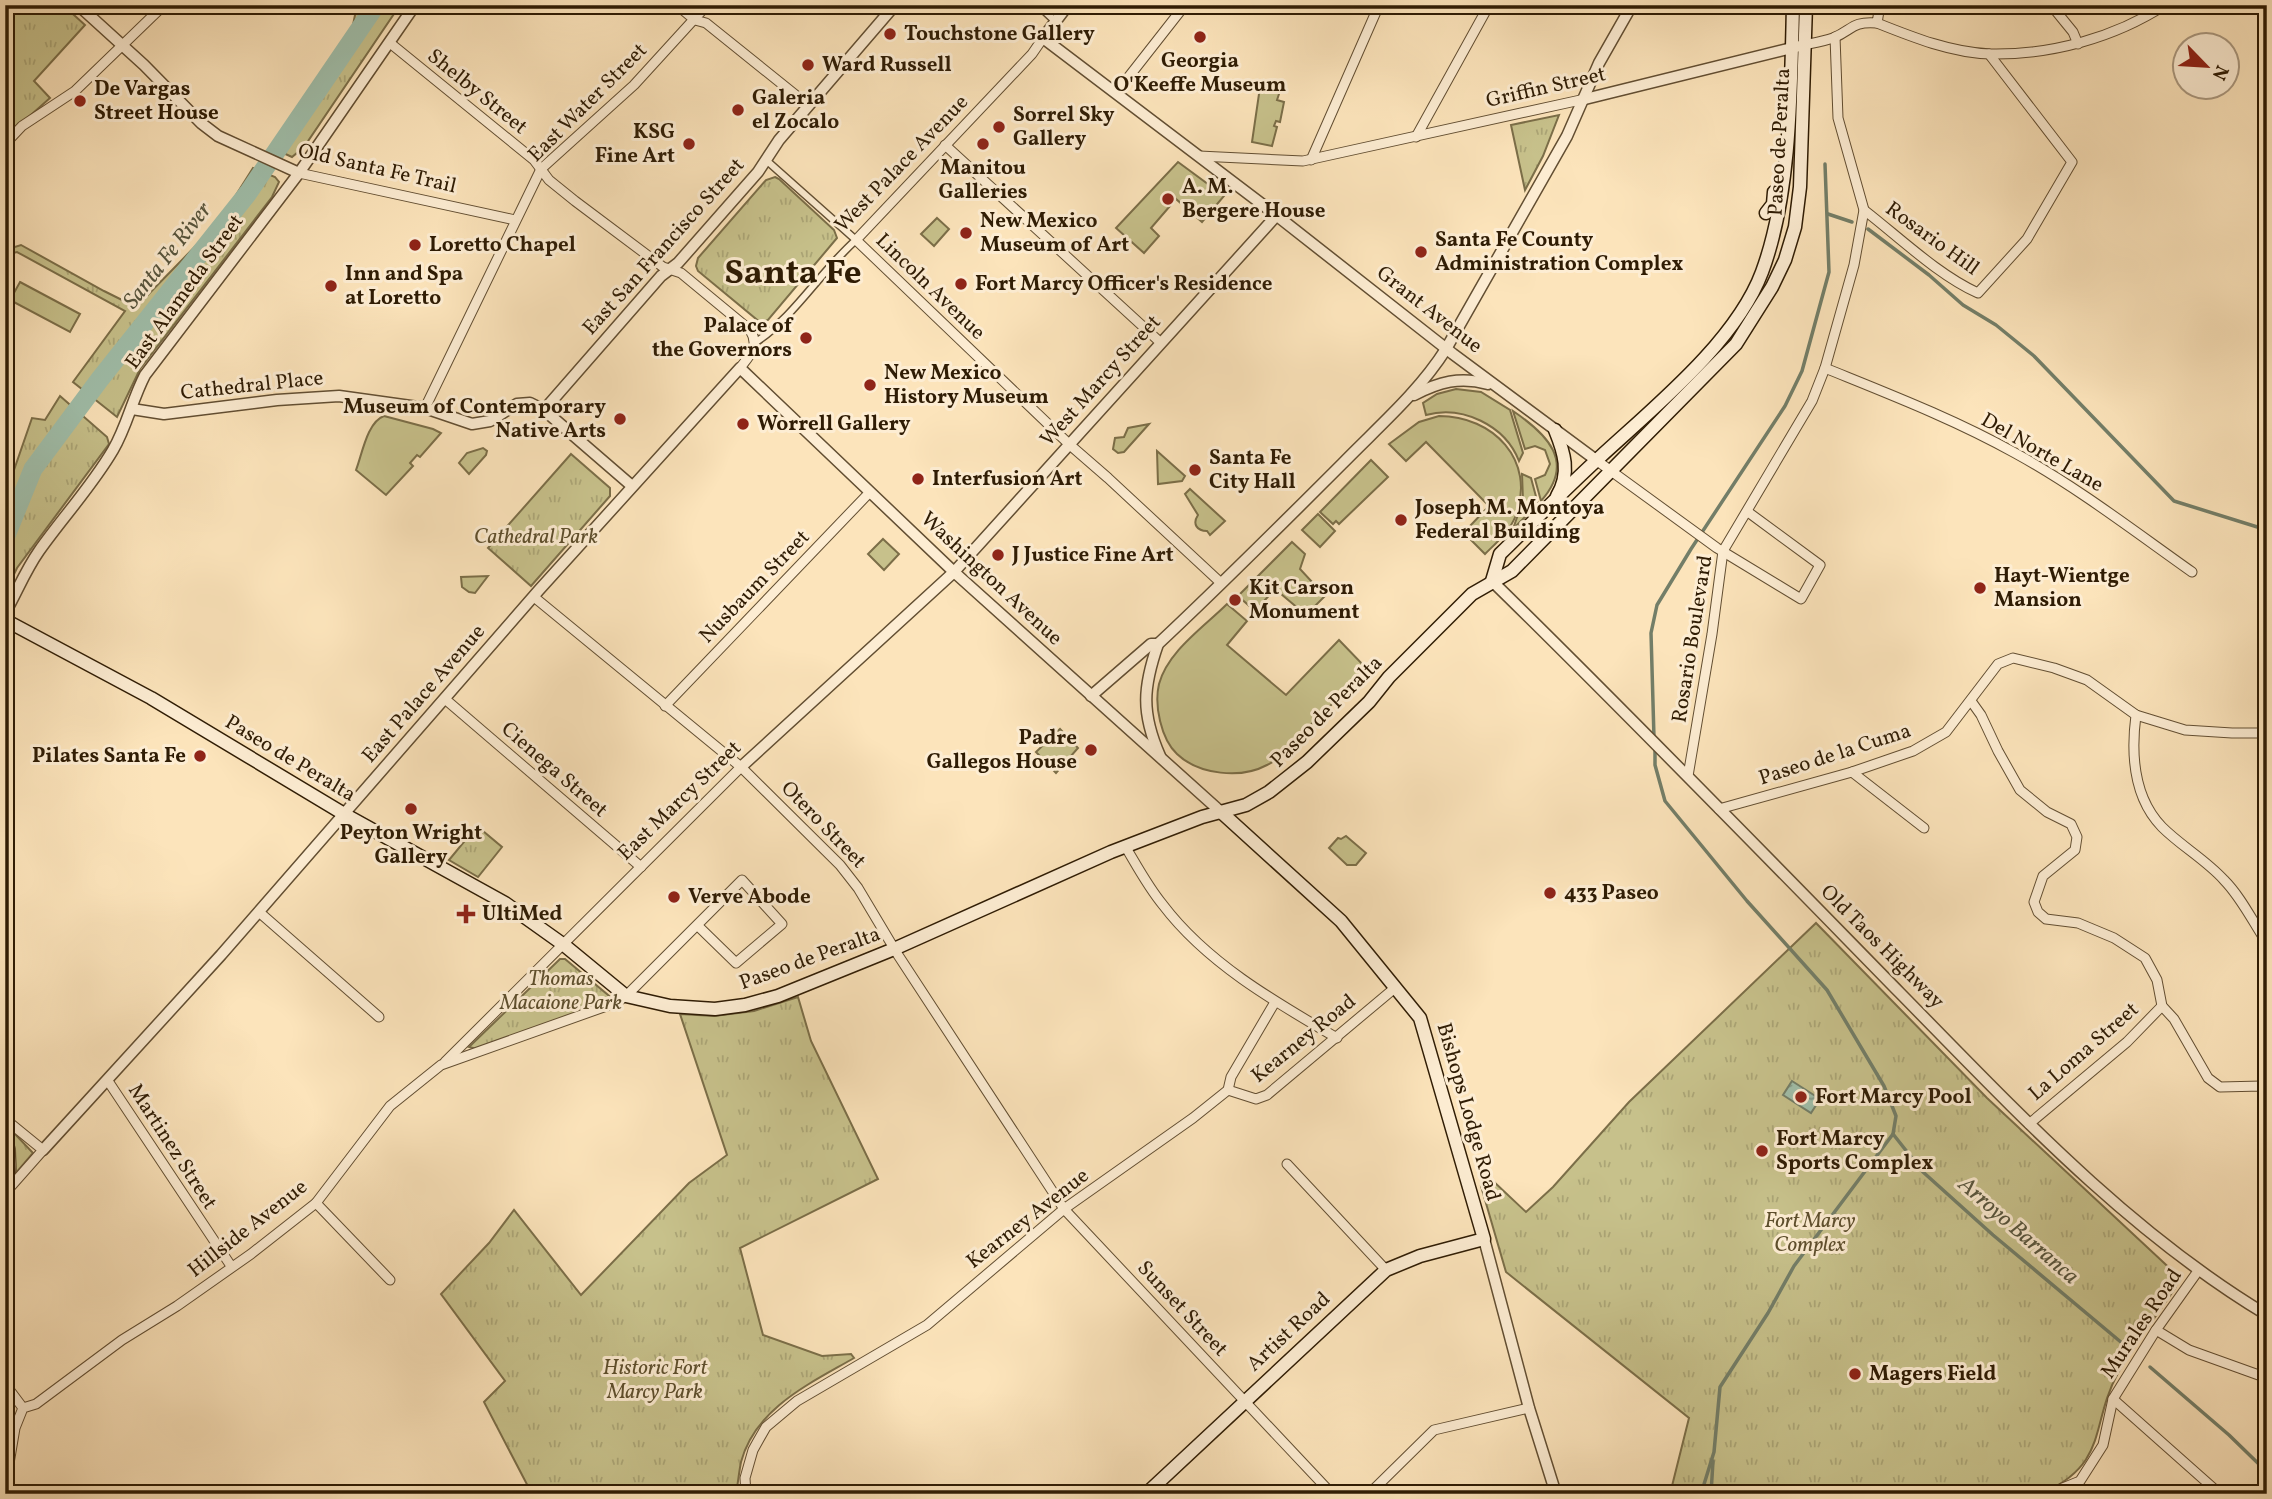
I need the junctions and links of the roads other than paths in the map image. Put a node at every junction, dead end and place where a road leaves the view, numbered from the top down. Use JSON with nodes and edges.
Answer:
{"nodes":[{"id":1,"x":78,"y":5,"type":"edge"},
{"id":2,"x":164,"y":5,"type":"edge"},
{"id":3,"x":415,"y":5,"type":"edge"},
{"id":4,"x":677,"y":5,"type":"edge"},
{"id":5,"x":707,"y":5,"type":"edge"},
{"id":6,"x":895,"y":5,"type":"edge"},
{"id":7,"x":1038,"y":5,"type":"edge"},
{"id":8,"x":1068,"y":5,"type":"edge"},
{"id":9,"x":1185,"y":5,"type":"edge"},
{"id":10,"x":1379,"y":5,"type":"edge"},
{"id":11,"x":1489,"y":5,"type":"edge"},
{"id":12,"x":1632,"y":5,"type":"edge"},
{"id":13,"x":1793,"y":5,"type":"edge"},
{"id":14,"x":1806,"y":5,"type":"edge"},
{"id":15,"x":1880,"y":5,"type":"edge"},
{"id":16,"x":2051,"y":5,"type":"edge"},
{"id":17,"x":2165,"y":5,"type":"edge"},
{"id":18,"x":695,"y":20,"type":"junction"},
{"id":19,"x":1055,"y":21,"type":"junction"},
{"id":20,"x":1877,"y":23,"type":"junction"},
{"id":21,"x":1835,"y":37,"type":"junction"},
{"id":22,"x":1043,"y":38,"type":"junction"},
{"id":23,"x":390,"y":43,"type":"junction"},
{"id":24,"x":2078,"y":44,"type":"junction"},
{"id":25,"x":123,"y":46,"type":"junction"},
{"id":26,"x":1798,"y":47,"type":"junction"},
{"id":27,"x":1989,"y":54,"type":"junction"},
{"id":28,"x":1115,"y":93,"type":"junction"},
{"id":29,"x":1585,"y":99,"type":"junction"},
{"id":30,"x":808,"y":105,"type":"junction"},
{"id":31,"x":1416,"y":137,"type":"junction"},
{"id":32,"x":5,"y":144,"type":"edge"},
{"id":33,"x":945,"y":145,"type":"junction"},
{"id":34,"x":1199,"y":156,"type":"junction"},
{"id":35,"x":766,"y":160,"type":"junction"},
{"id":36,"x":1311,"y":160,"type":"junction"},
{"id":37,"x":1784,"y":163,"type":"junction"},
{"id":38,"x":541,"y":169,"type":"junction"},
{"id":39,"x":299,"y":173,"type":"junction"},
{"id":40,"x":1864,"y":210,"type":"junction"},
{"id":41,"x":1766,"y":212,"type":"dead end"},
{"id":42,"x":1277,"y":215,"type":"junction"},
{"id":43,"x":515,"y":220,"type":"junction"},
{"id":44,"x":856,"y":240,"type":"junction"},
{"id":45,"x":670,"y":268,"type":"junction"},
{"id":46,"x":755,"y":342,"type":"junction"},
{"id":47,"x":1161,"y":343,"type":"junction"},
{"id":48,"x":1446,"y":349,"type":"junction"},
{"id":49,"x":740,"y":368,"type":"junction"},
{"id":50,"x":1825,"y":368,"type":"junction"},
{"id":51,"x":1496,"y":387,"type":"junction"},
{"id":52,"x":1408,"y":398,"type":"junction"},
{"id":53,"x":425,"y":408,"type":"junction"},
{"id":54,"x":132,"y":409,"type":"junction"},
{"id":55,"x":544,"y":410,"type":"junction"},
{"id":56,"x":1555,"y":430,"type":"junction"},
{"id":57,"x":1070,"y":444,"type":"junction"},
{"id":58,"x":1596,"y":460,"type":"junction"},
{"id":59,"x":1612,"y":470,"type":"junction"},
{"id":60,"x":632,"y":486,"type":"junction"},
{"id":61,"x":870,"y":492,"type":"junction"},
{"id":62,"x":1552,"y":503,"type":"junction"},
{"id":63,"x":1748,"y":512,"type":"junction"},
{"id":64,"x":1720,"y":549,"type":"junction"},
{"id":65,"x":954,"y":572,"type":"junction"},
{"id":66,"x":2192,"y":572,"type":"dead end"},
{"id":67,"x":1492,"y":581,"type":"junction"},
{"id":68,"x":1221,"y":583,"type":"junction"},
{"id":69,"x":534,"y":597,"type":"junction"},
{"id":70,"x":5,"y":613,"type":"edge"},
{"id":71,"x":5,"y":620,"type":"edge"},
{"id":72,"x":1158,"y":644,"type":"junction"},
{"id":73,"x":1091,"y":696,"type":"junction"},
{"id":74,"x":445,"y":699,"type":"junction"},
{"id":75,"x":1970,"y":701,"type":"junction"},
{"id":76,"x":665,"y":706,"type":"junction"},
{"id":77,"x":2136,"y":715,"type":"junction"},
{"id":78,"x":2267,"y":733,"type":"edge"},
{"id":79,"x":1161,"y":758,"type":"junction"},
{"id":80,"x":741,"y":767,"type":"junction"},
{"id":81,"x":1852,"y":772,"type":"junction"},
{"id":82,"x":1688,"y":776,"type":"junction"},
{"id":83,"x":1720,"y":809,"type":"junction"},
{"id":84,"x":1221,"y":812,"type":"junction"},
{"id":85,"x":344,"y":814,"type":"junction"},
{"id":86,"x":1924,"y":828,"type":"dead end"},
{"id":87,"x":1125,"y":846,"type":"junction"},
{"id":88,"x":641,"y":867,"type":"junction"},
{"id":89,"x":259,"y":912,"type":"junction"},
{"id":90,"x":697,"y":925,"type":"junction"},
{"id":91,"x":2267,"y":943,"type":"edge"},
{"id":92,"x":564,"y":945,"type":"junction"},
{"id":93,"x":894,"y":949,"type":"junction"},
{"id":94,"x":1396,"y":986,"type":"junction"},
{"id":95,"x":626,"y":996,"type":"junction"},
{"id":96,"x":1275,"y":1002,"type":"junction"},
{"id":97,"x":2162,"y":1006,"type":"junction"},
{"id":98,"x":379,"y":1017,"type":"dead end"},
{"id":99,"x":1336,"y":1038,"type":"junction"},
{"id":100,"x":441,"y":1065,"type":"junction"},
{"id":101,"x":108,"y":1081,"type":"junction"},
{"id":102,"x":2267,"y":1089,"type":"edge"},
{"id":103,"x":1228,"y":1090,"type":"junction"},
{"id":104,"x":5,"y":1119,"type":"edge"},
{"id":105,"x":2029,"y":1124,"type":"junction"},
{"id":106,"x":5,"y":1126,"type":"edge"},
{"id":107,"x":43,"y":1150,"type":"junction"},
{"id":108,"x":1287,"y":1164,"type":"dead end"},
{"id":109,"x":8,"y":1191,"type":"edge"},
{"id":110,"x":316,"y":1203,"type":"junction"},
{"id":111,"x":1064,"y":1209,"type":"junction"},
{"id":112,"x":5,"y":1215,"type":"edge"},
{"id":113,"x":1484,"y":1239,"type":"junction"},
{"id":114,"x":231,"y":1266,"type":"junction"},
{"id":115,"x":1386,"y":1270,"type":"junction"},
{"id":116,"x":2198,"y":1271,"type":"junction"},
{"id":117,"x":390,"y":1280,"type":"dead end"},
{"id":118,"x":2267,"y":1315,"type":"edge"},
{"id":119,"x":2156,"y":1331,"type":"junction"},
{"id":120,"x":2267,"y":1378,"type":"edge"},
{"id":121,"x":5,"y":1384,"type":"edge"},
{"id":122,"x":2113,"y":1399,"type":"junction"},
{"id":123,"x":1245,"y":1400,"type":"junction"},
{"id":124,"x":23,"y":1408,"type":"junction"},
{"id":125,"x":1529,"y":1408,"type":"junction"},
{"id":126,"x":5,"y":1488,"type":"edge"},
{"id":127,"x":746,"y":1494,"type":"edge"},
{"id":128,"x":1146,"y":1494,"type":"edge"},
{"id":129,"x":1332,"y":1494,"type":"edge"},
{"id":130,"x":1368,"y":1494,"type":"edge"},
{"id":131,"x":1556,"y":1494,"type":"edge"},
{"id":132,"x":2048,"y":1494,"type":"edge"},
{"id":133,"x":2220,"y":1494,"type":"edge"}],
"edges":[{"from":1,"to":25,"type":"street","name":"Old Santa Fe Trail"},
{"from":2,"to":25,"type":"street"},
{"from":3,"to":23,"type":"street","name":"East Alameda Street"},
{"from":4,"to":18,"type":"street"},
{"from":5,"to":18,"type":"street","name":"East Water Street"},
{"from":6,"to":30,"type":"street","name":"East San Francisco Street"},
{"from":7,"to":19,"type":"street"},
{"from":8,"to":19,"type":"street"},
{"from":9,"to":28,"type":"street"},
{"from":10,"to":36,"type":"street"},
{"from":11,"to":31,"type":"street"},
{"from":12,"to":29,"type":"street"},
{"from":13,"to":26,"type":"main road","name":"Paseo de Peralta"},
{"from":14,"to":26,"type":"main road","name":"Paseo de Peralta"},
{"from":15,"to":20,"type":"street"},
{"from":16,"to":24,"type":"street"},
{"from":17,"to":24,"type":"street"},
{"from":18,"to":30,"type":"street"},
{"from":18,"to":38,"type":"street","name":"East Water Street"},
{"from":19,"to":22,"type":"street"},
{"from":20,"to":21,"type":"street","name":"Griffin Street"},
{"from":20,"to":27,"type":"street"},
{"from":21,"to":26,"type":"street","name":"Griffin Street"},
{"from":21,"to":40,"type":"street","name":"Rosario Boulevard"},
{"from":22,"to":28,"type":"street","name":"Grant Avenue"},
{"from":22,"to":33,"type":"street","name":"West Palace Avenue"},
{"from":23,"to":38,"type":"street","name":"Shelby Street"},
{"from":23,"to":39,"type":"street","name":"East Alameda Street"},
{"from":24,"to":27,"type":"street"},
{"from":25,"to":32,"type":"street"},
{"from":25,"to":39,"type":"street","name":"Old Santa Fe Trail"},
{"from":26,"to":29,"type":"street","name":"Griffin Street"},
{"from":26,"to":37,"type":"main road","name":"Paseo de Peralta"},
{"from":26,"to":59,"type":"main road","name":"Paseo de Peralta"},
{"from":27,"to":40,"type":"street","name":"Rosario Hill"},
{"from":28,"to":34,"type":"street","name":"Grant Avenue"},
{"from":29,"to":31,"type":"street","name":"Griffin Street"},
{"from":29,"to":48,"type":"street"},
{"from":30,"to":35,"type":"street","name":"East San Francisco Street"},
{"from":31,"to":36,"type":"street","name":"Griffin Street"},
{"from":33,"to":44,"type":"street","name":"West Palace Avenue"},
{"from":33,"to":47,"type":"street"},
{"from":34,"to":36,"type":"street","name":"Griffin Street"},
{"from":34,"to":42,"type":"street","name":"Grant Avenue"},
{"from":35,"to":44,"type":"street","name":"Lincoln Avenue"},
{"from":35,"to":45,"type":"street","name":"East San Francisco Street"},
{"from":37,"to":41,"type":"main road"},
{"from":37,"to":58,"type":"main road","name":"Paseo de Peralta"},
{"from":38,"to":43,"type":"street","name":"East Water Street"},
{"from":38,"to":45,"type":"street"},
{"from":39,"to":43,"type":"street","name":"Old Santa Fe Trail"},
{"from":39,"to":54,"type":"street","name":"East Alameda Street"},
{"from":40,"to":50,"type":"street","name":"Rosario Boulevard"},
{"from":42,"to":47,"type":"street","name":"West Marcy Street"},
{"from":42,"to":48,"type":"street","name":"Grant Avenue"},
{"from":43,"to":53,"type":"street","name":"East Water Street"},
{"from":44,"to":46,"type":"street","name":"West Palace Avenue"},
{"from":44,"to":57,"type":"street","name":"Lincoln Avenue"},
{"from":45,"to":46,"type":"street"},
{"from":45,"to":55,"type":"street","name":"East San Francisco Street"},
{"from":46,"to":49,"type":"street","name":"East Palace Avenue"},
{"from":47,"to":57,"type":"street","name":"West Marcy Street"},
{"from":48,"to":51,"type":"street","name":"Grant Avenue"},
{"from":48,"to":52,"type":"street"},
{"from":49,"to":60,"type":"street","name":"East Palace Avenue"},
{"from":49,"to":61,"type":"street","name":"Washington Avenue"},
{"from":50,"to":63,"type":"street","name":"Rosario Boulevard"},
{"from":50,"to":66,"type":"street","name":"Del Norte Lane"},
{"from":51,"to":52,"type":"street"},
{"from":51,"to":56,"type":"street","name":"Grant Avenue"},
{"from":52,"to":68,"type":"street"},
{"from":53,"to":54,"type":"street","name":"Cathedral Place"},
{"from":53,"to":55,"type":"street","name":"Cathedral Place"},
{"from":54,"to":70,"type":"street","name":"East Alameda Street"},
{"from":55,"to":60,"type":"street"},
{"from":56,"to":58,"type":"street","name":"Grant Avenue"},
{"from":56,"to":62,"type":"main road"},
{"from":57,"to":65,"type":"street","name":"West Marcy Street"},
{"from":57,"to":68,"type":"street","name":"Lincoln Avenue"},
{"from":58,"to":59,"type":"street","name":"Grant Avenue"},
{"from":58,"to":62,"type":"main road","name":"Paseo de Peralta"},
{"from":59,"to":64,"type":"street","name":"Grant Avenue"},
{"from":59,"to":67,"type":"main road","name":"Paseo de Peralta"},
{"from":60,"to":69,"type":"street","name":"East Palace Avenue"},
{"from":61,"to":65,"type":"street","name":"Washington Avenue"},
{"from":61,"to":76,"type":"street","name":"Nusbaum Street"},
{"from":62,"to":67,"type":"main road","name":"Paseo de Peralta"},
{"from":63,"to":64,"type":"street","name":"Rosario Boulevard"},
{"from":63,"to":64,"type":"street","name":"Grant Avenue"},
{"from":64,"to":82,"type":"street","name":"Rosario Boulevard"},
{"from":65,"to":73,"type":"street","name":"Washington Avenue"},
{"from":65,"to":80,"type":"street","name":"East Marcy Street"},
{"from":67,"to":82,"type":"street","name":"Old Taos Highway"},
{"from":67,"to":84,"type":"main road","name":"Paseo de Peralta"},
{"from":68,"to":72,"type":"street"},
{"from":69,"to":74,"type":"street","name":"East Palace Avenue"},
{"from":69,"to":76,"type":"street","name":"Otero Street"},
{"from":71,"to":85,"type":"main road","name":"Paseo de Peralta"},
{"from":72,"to":73,"type":"street"},
{"from":72,"to":79,"type":"street"},
{"from":73,"to":79,"type":"street","name":"Washington Avenue"},
{"from":74,"to":85,"type":"street","name":"East Palace Avenue"},
{"from":74,"to":88,"type":"street","name":"Cienega Street"},
{"from":75,"to":77,"type":"street","name":"Paseo de la Cuma"},
{"from":75,"to":81,"type":"street","name":"Paseo de la Cuma"},
{"from":75,"to":97,"type":"street"},
{"from":76,"to":80,"type":"street","name":"Otero Street"},
{"from":77,"to":78,"type":"street","name":"Paseo de la Cuma"},
{"from":77,"to":91,"type":"street"},
{"from":79,"to":84,"type":"street","name":"Washington Avenue"},
{"from":80,"to":88,"type":"street","name":"East Marcy Street"},
{"from":80,"to":93,"type":"street","name":"Otero Street"},
{"from":81,"to":83,"type":"street","name":"Paseo de la Cuma"},
{"from":81,"to":86,"type":"street"},
{"from":82,"to":83,"type":"street","name":"Old Taos Highway"},
{"from":83,"to":105,"type":"street","name":"Old Taos Highway"},
{"from":84,"to":87,"type":"main road","name":"Paseo de Peralta"},
{"from":84,"to":94,"type":"main road","name":"Bishops Lodge Road"},
{"from":85,"to":89,"type":"street","name":"East Palace Avenue"},
{"from":85,"to":92,"type":"main road","name":"Paseo de Peralta"},
{"from":87,"to":93,"type":"main road","name":"Paseo de Peralta"},
{"from":87,"to":96,"type":"street"},
{"from":88,"to":92,"type":"street","name":"East Marcy Street"},
{"from":89,"to":98,"type":"street"},
{"from":89,"to":101,"type":"street","name":"East Palace Avenue"},
{"from":90,"to":90,"type":"street"},
{"from":90,"to":95,"type":"street"},
{"from":92,"to":95,"type":"main road","name":"Paseo de Peralta"},
{"from":92,"to":100,"type":"street","name":"East Marcy Street"},
{"from":93,"to":95,"type":"main road","name":"Paseo de Peralta"},
{"from":93,"to":111,"type":"street","name":"Otero Street"},
{"from":94,"to":99,"type":"street","name":"Kearney Road"},
{"from":94,"to":113,"type":"main road","name":"Bishops Lodge Road"},
{"from":95,"to":100,"type":"street","name":"Hillside Avenue"},
{"from":96,"to":99,"type":"street"},
{"from":96,"to":103,"type":"street","name":"Kearney Avenue"},
{"from":97,"to":102,"type":"street"},
{"from":97,"to":105,"type":"street","name":"La Loma Street"},
{"from":99,"to":103,"type":"street","name":"Kearney Road"},
{"from":100,"to":110,"type":"street","name":"Hillside Avenue"},
{"from":101,"to":107,"type":"street","name":"East Palace Avenue"},
{"from":101,"to":114,"type":"street","name":"Martinez Street"},
{"from":103,"to":111,"type":"street","name":"Kearney Avenue"},
{"from":104,"to":107,"type":"street"},
{"from":105,"to":116,"type":"street","name":"Old Taos Highway"},
{"from":106,"to":109,"type":"street"},
{"from":107,"to":109,"type":"street","name":"East Palace Avenue"},
{"from":108,"to":115,"type":"street"},
{"from":109,"to":112,"type":"street"},
{"from":110,"to":114,"type":"street","name":"Hillside Avenue"},
{"from":110,"to":117,"type":"street"},
{"from":111,"to":123,"type":"street","name":"Sunset Street"},
{"from":111,"to":127,"type":"street","name":"Kearney Avenue"},
{"from":113,"to":115,"type":"main road","name":"Artist Road"},
{"from":113,"to":125,"type":"street","name":"Bishops Lodge Road"},
{"from":114,"to":124,"type":"street","name":"Hillside Avenue"},
{"from":115,"to":123,"type":"main road","name":"Artist Road"},
{"from":116,"to":118,"type":"street","name":"Old Taos Highway"},
{"from":116,"to":119,"type":"street","name":"Murales Road"},
{"from":119,"to":120,"type":"street"},
{"from":119,"to":122,"type":"street","name":"Murales Road"},
{"from":121,"to":124,"type":"street"},
{"from":122,"to":132,"type":"street","name":"Murales Road"},
{"from":122,"to":133,"type":"street"},
{"from":123,"to":128,"type":"main road","name":"Artist Road"},
{"from":123,"to":129,"type":"street","name":"Sunset Street"},
{"from":124,"to":126,"type":"street"},
{"from":125,"to":130,"type":"street"},
{"from":125,"to":131,"type":"street","name":"Bishops Lodge Road"}]}
